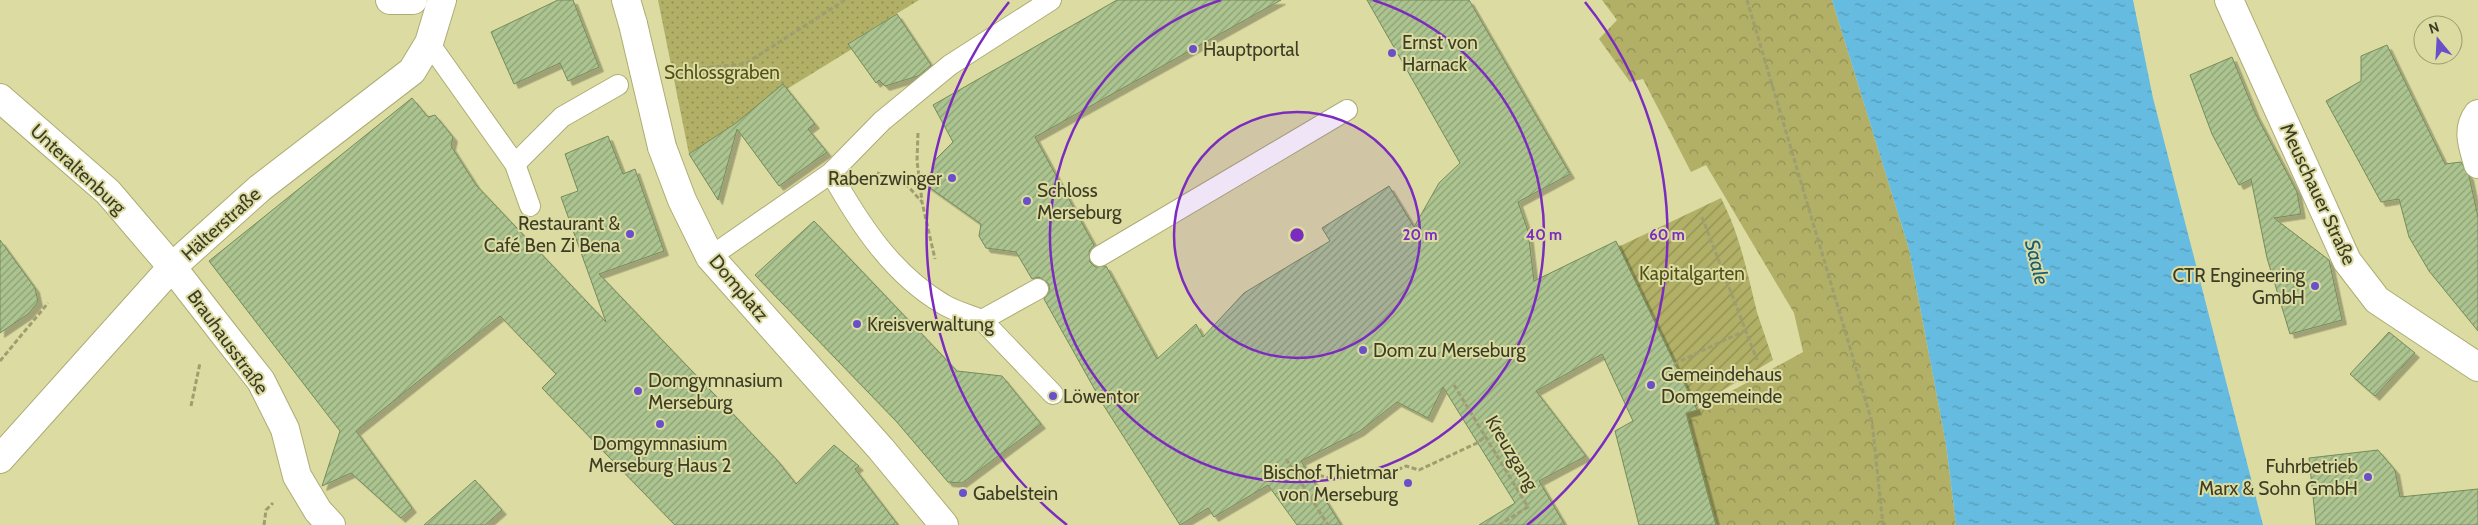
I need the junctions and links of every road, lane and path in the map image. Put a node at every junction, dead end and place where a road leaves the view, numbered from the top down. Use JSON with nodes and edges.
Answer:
{"nodes":[{"id":1,"x":390,"y":0,"type":"edge"},
{"id":2,"x":413,"y":0,"type":"edge"},
{"id":3,"x":442,"y":0,"type":"edge"},
{"id":4,"x":845,"y":0,"type":"edge"},
{"id":5,"x":1052,"y":0,"type":"edge"},
{"id":6,"x":1747,"y":0,"type":"edge"},
{"id":7,"x":2229,"y":0,"type":"edge"},
{"id":8,"x":629,"y":12,"type":"edge"},
{"id":9,"x":429,"y":44,"type":"junction"},
{"id":10,"x":672,"y":70,"type":"dead end"},
{"id":11,"x":618,"y":84,"type":"dead end"},
{"id":12,"x":919,"y":91,"type":"junction"},
{"id":13,"x":0,"y":98,"type":"edge"},
{"id":14,"x":1347,"y":110,"type":"dead end"},
{"id":15,"x":2478,"y":114,"type":"edge"},
{"id":16,"x":848,"y":157,"type":"junction"},
{"id":17,"x":515,"y":164,"type":"junction"},
{"id":18,"x":2478,"y":164,"type":"edge"},
{"id":19,"x":830,"y":173,"type":"junction"},
{"id":20,"x":922,"y":202,"type":"junction"},
{"id":21,"x":530,"y":206,"type":"dead end"},
{"id":22,"x":1702,"y":217,"type":"dead end"},
{"id":23,"x":1100,"y":256,"type":"dead end"},
{"id":24,"x":710,"y":257,"type":"junction"},
{"id":25,"x":172,"y":268,"type":"junction"},
{"id":26,"x":1038,"y":289,"type":"dead end"},
{"id":27,"x":48,"y":303,"type":"dead end"},
{"id":28,"x":943,"y":304,"type":"junction"},
{"id":29,"x":982,"y":320,"type":"junction"},
{"id":30,"x":1744,"y":331,"type":"junction"},
{"id":31,"x":1757,"y":360,"type":"dead end"},
{"id":32,"x":0,"y":361,"type":"edge"},
{"id":33,"x":1674,"y":364,"type":"dead end"},
{"id":34,"x":2478,"y":367,"type":"edge"},
{"id":35,"x":1454,"y":384,"type":"dead end"},
{"id":36,"x":1054,"y":394,"type":"dead end"},
{"id":37,"x":1486,"y":436,"type":"junction"},
{"id":38,"x":0,"y":459,"type":"edge"},
{"id":39,"x":1286,"y":459,"type":"dead end"},
{"id":40,"x":1297,"y":475,"type":"junction"},
{"id":41,"x":331,"y":525,"type":"edge"},
{"id":42,"x":944,"y":525,"type":"edge"},
{"id":43,"x":1328,"y":525,"type":"edge"},
{"id":44,"x":1499,"y":525,"type":"edge"},
{"id":45,"x":1883,"y":525,"type":"edge"}],
"edges":[{"from":1,"to":2,"type":"street"},
{"from":3,"to":9,"type":"street","name":"Hälterstraße"},
{"from":4,"to":10,"type":"path"},
{"from":5,"to":12,"type":"lane"},
{"from":6,"to":45,"type":"path"},
{"from":7,"to":34,"type":"street","name":"Meuschauer Straße"},
{"from":8,"to":24,"type":"street","name":"Domplatz","bridge":true},
{"from":9,"to":17,"type":"lane"},
{"from":9,"to":25,"type":"street","name":"Hälterstraße"},
{"from":11,"to":17,"type":"lane"},
{"from":12,"to":16,"type":"lane"},
{"from":12,"to":20,"type":"path"},
{"from":13,"to":25,"type":"street","name":"Unteraltenburg"},
{"from":14,"to":23,"type":"lane"},
{"from":15,"to":18,"type":"street"},
{"from":16,"to":19,"type":"lane"},
{"from":16,"to":20,"type":"path"},
{"from":17,"to":21,"type":"lane"},
{"from":19,"to":24,"type":"lane"},
{"from":19,"to":28,"type":"lane"},
{"from":20,"to":28,"type":"path"},
{"from":22,"to":30,"type":"path"},
{"from":24,"to":42,"type":"street","name":"Domplatz"},
{"from":25,"to":38,"type":"street","name":"Hälterstraße"},
{"from":25,"to":41,"type":"street","name":"Brauhausstraße"},
{"from":26,"to":29,"type":"lane"},
{"from":27,"to":32,"type":"path"},
{"from":28,"to":29,"type":"lane"},
{"from":29,"to":36,"type":"lane"},
{"from":30,"to":31,"type":"path"},
{"from":30,"to":33,"type":"path"},
{"from":35,"to":37,"type":"path","name":"Kreuzgang"},
{"from":37,"to":40,"type":"path"},
{"from":37,"to":44,"type":"path","name":"Kreuzgang"},
{"from":39,"to":40,"type":"path"},
{"from":40,"to":43,"type":"path"}]}
